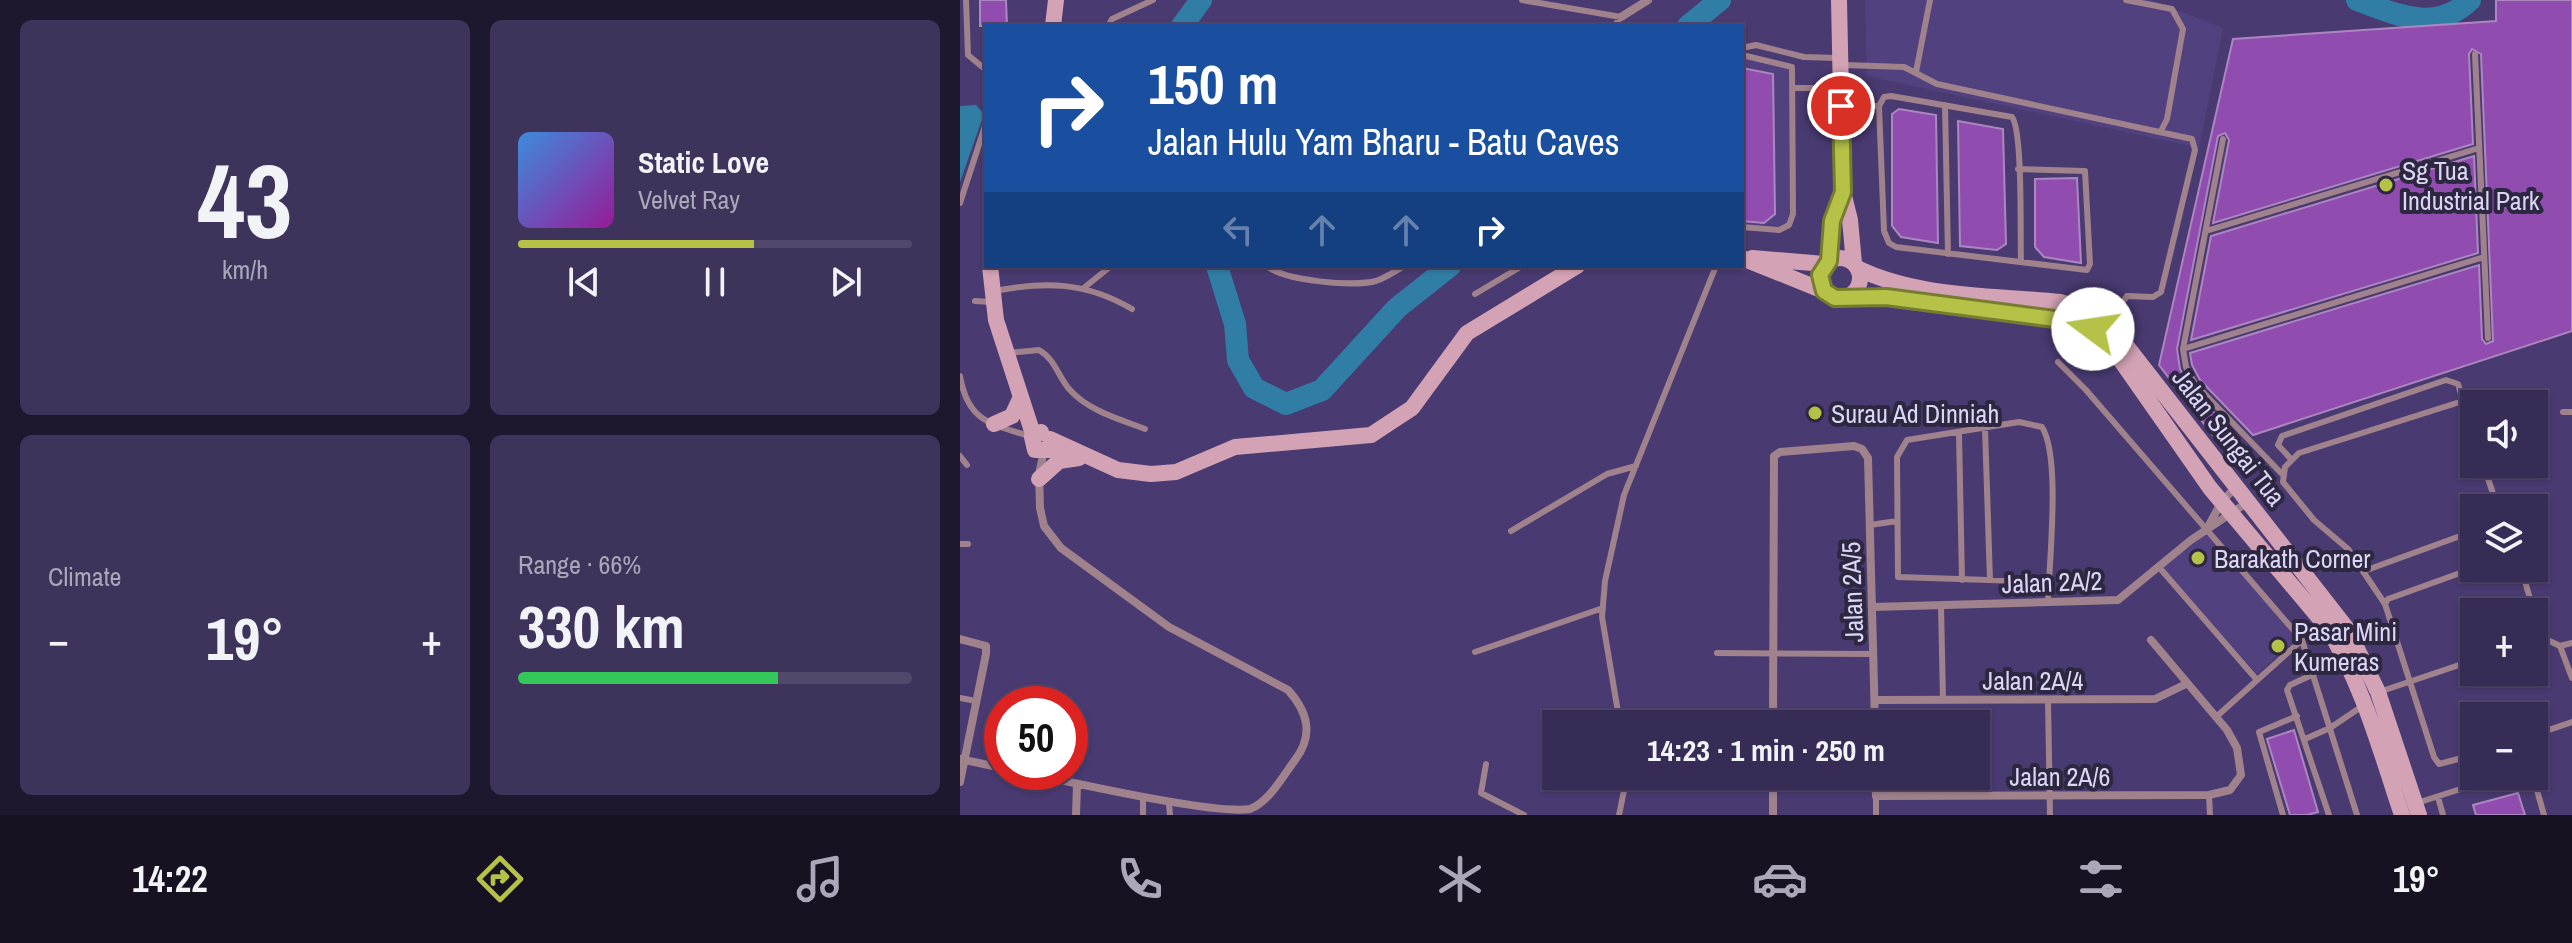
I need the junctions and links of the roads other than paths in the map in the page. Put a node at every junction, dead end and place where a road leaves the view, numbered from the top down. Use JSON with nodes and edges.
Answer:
{"nodes":[{"id":1,"x":966,"y":0,"type":"edge"},
{"id":2,"x":1056,"y":0,"type":"edge"},
{"id":3,"x":1153,"y":0,"type":"edge"},
{"id":4,"x":1522,"y":0,"type":"edge"},
{"id":5,"x":1839,"y":0,"type":"edge"},
{"id":6,"x":1930,"y":0,"type":"edge"},
{"id":7,"x":2126,"y":0,"type":"edge"},
{"id":8,"x":1641,"y":2,"type":"edge"},
{"id":9,"x":1621,"y":17,"type":"junction"},
{"id":10,"x":1053,"y":24,"type":"edge"},
{"id":11,"x":1109,"y":24,"type":"edge"},
{"id":12,"x":1616,"y":24,"type":"edge"},
{"id":13,"x":1744,"y":48,"type":"edge"},
{"id":14,"x":2475,"y":54,"type":"dead end"},
{"id":15,"x":1744,"y":55,"type":"edge"},
{"id":16,"x":1840,"y":61,"type":"junction"},
{"id":17,"x":984,"y":68,"type":"edge"},
{"id":18,"x":1916,"y":72,"type":"junction"},
{"id":19,"x":1792,"y":88,"type":"junction"},
{"id":20,"x":1840,"y":88,"type":"junction"},
{"id":21,"x":1945,"y":105,"type":"junction"},
{"id":22,"x":1841,"y":106,"type":"junction"},
{"id":23,"x":1879,"y":106,"type":"junction"},
{"id":24,"x":984,"y":129,"type":"edge"},
{"id":25,"x":2161,"y":131,"type":"junction"},
{"id":26,"x":2223,"y":139,"type":"dead end"},
{"id":27,"x":2479,"y":148,"type":"junction"},
{"id":28,"x":2018,"y":169,"type":"junction"},
{"id":29,"x":962,"y":192,"type":"edge"},
{"id":30,"x":1843,"y":192,"type":"junction"},
{"id":31,"x":960,"y":203,"type":"edge"},
{"id":32,"x":1744,"y":227,"type":"edge"},
{"id":33,"x":2206,"y":231,"type":"junction"},
{"id":34,"x":1948,"y":254,"type":"junction"},
{"id":35,"x":2484,"y":257,"type":"junction"},
{"id":36,"x":1744,"y":258,"type":"edge"},
{"id":37,"x":1744,"y":259,"type":"edge"},
{"id":38,"x":2021,"y":262,"type":"junction"},
{"id":39,"x":1827,"y":263,"type":"junction"},
{"id":40,"x":1856,"y":266,"type":"junction"},
{"id":41,"x":990,"y":268,"type":"edge"},
{"id":42,"x":1109,"y":268,"type":"edge"},
{"id":43,"x":1270,"y":268,"type":"edge"},
{"id":44,"x":1400,"y":268,"type":"edge"},
{"id":45,"x":1519,"y":268,"type":"edge"},
{"id":46,"x":1574,"y":268,"type":"edge"},
{"id":47,"x":1715,"y":268,"type":"edge"},
{"id":48,"x":1085,"y":287,"type":"junction"},
{"id":49,"x":1824,"y":291,"type":"junction"},
{"id":50,"x":1475,"y":294,"type":"dead end"},
{"id":51,"x":992,"y":297,"type":"junction"},
{"id":52,"x":1848,"y":297,"type":"junction"},
{"id":53,"x":975,"y":301,"type":"dead end"},
{"id":54,"x":1132,"y":309,"type":"dead end"},
{"id":55,"x":2114,"y":330,"type":"junction"},
{"id":56,"x":2488,"y":338,"type":"dead end"},
{"id":57,"x":2183,"y":349,"type":"junction"},
{"id":58,"x":1005,"y":353,"type":"junction"},
{"id":59,"x":2058,"y":362,"type":"dead end"},
{"id":60,"x":960,"y":376,"type":"edge"},
{"id":61,"x":2460,"y":391,"type":"edge"},
{"id":62,"x":1020,"y":399,"type":"junction"},
{"id":63,"x":2460,"y":402,"type":"edge"},
{"id":64,"x":2563,"y":412,"type":"dead end"},
{"id":65,"x":2572,"y":412,"type":"edge"},
{"id":66,"x":1000,"y":426,"type":"junction"},
{"id":67,"x":1145,"y":429,"type":"dead end"},
{"id":68,"x":1985,"y":429,"type":"junction"},
{"id":69,"x":1959,"y":434,"type":"junction"},
{"id":70,"x":1039,"y":442,"type":"junction"},
{"id":71,"x":1081,"y":454,"type":"junction"},
{"id":72,"x":960,"y":456,"type":"edge"},
{"id":73,"x":2290,"y":458,"type":"junction"},
{"id":74,"x":967,"y":465,"type":"dead end"},
{"id":75,"x":1636,"y":466,"type":"junction"},
{"id":76,"x":2282,"y":474,"type":"junction"},
{"id":77,"x":1039,"y":477,"type":"junction"},
{"id":78,"x":2236,"y":487,"type":"junction"},
{"id":79,"x":2248,"y":502,"type":"junction"},
{"id":80,"x":2227,"y":507,"type":"junction"},
{"id":81,"x":1897,"y":521,"type":"junction"},
{"id":82,"x":1870,"y":525,"type":"junction"},
{"id":83,"x":2207,"y":528,"type":"junction"},
{"id":84,"x":1511,"y":531,"type":"dead end"},
{"id":85,"x":2460,"y":536,"type":"edge"},
{"id":86,"x":2158,"y":566,"type":"junction"},
{"id":87,"x":2364,"y":571,"type":"junction"},
{"id":88,"x":2460,"y":573,"type":"edge"},
{"id":89,"x":1962,"y":580,"type":"junction"},
{"id":90,"x":1990,"y":580,"type":"junction"},
{"id":91,"x":2049,"y":582,"type":"junction"},
{"id":92,"x":2048,"y":602,"type":"junction"},
{"id":93,"x":2385,"y":604,"type":"junction"},
{"id":94,"x":1941,"y":605,"type":"junction"},
{"id":95,"x":1873,"y":607,"type":"junction"},
{"id":96,"x":1603,"y":608,"type":"junction"},
{"id":97,"x":960,"y":639,"type":"edge"},
{"id":98,"x":2151,"y":640,"type":"dead end"},
{"id":99,"x":2302,"y":640,"type":"junction"},
{"id":100,"x":2548,"y":642,"type":"edge"},
{"id":101,"x":2572,"y":643,"type":"edge"},
{"id":102,"x":2560,"y":646,"type":"junction"},
{"id":103,"x":1475,"y":652,"type":"dead end"},
{"id":104,"x":1717,"y":653,"type":"dead end"},
{"id":105,"x":1773,"y":654,"type":"junction"},
{"id":106,"x":1874,"y":654,"type":"junction"},
{"id":107,"x":2460,"y":665,"type":"edge"},
{"id":108,"x":2314,"y":674,"type":"junction"},
{"id":109,"x":2572,"y":678,"type":"edge"},
{"id":110,"x":2257,"y":680,"type":"junction"},
{"id":111,"x":2410,"y":681,"type":"junction"},
{"id":112,"x":2186,"y":684,"type":"junction"},
{"id":113,"x":2378,"y":692,"type":"junction"},
{"id":114,"x":960,"y":698,"type":"edge"},
{"id":115,"x":1875,"y":700,"type":"junction"},
{"id":116,"x":1943,"y":700,"type":"junction"},
{"id":117,"x":2048,"y":700,"type":"junction"},
{"id":118,"x":976,"y":701,"type":"junction"},
{"id":119,"x":2365,"y":704,"type":"junction"},
{"id":120,"x":1618,"y":710,"type":"edge"},
{"id":121,"x":1773,"y":710,"type":"edge"},
{"id":122,"x":1875,"y":710,"type":"edge"},
{"id":123,"x":2297,"y":716,"type":"junction"},
{"id":124,"x":2216,"y":717,"type":"junction"},
{"id":125,"x":2572,"y":722,"type":"edge"},
{"id":126,"x":2330,"y":728,"type":"junction"},
{"id":127,"x":2548,"y":730,"type":"edge"},
{"id":128,"x":2305,"y":739,"type":"junction"},
{"id":129,"x":962,"y":759,"type":"edge"},
{"id":130,"x":2460,"y":759,"type":"edge"},
{"id":131,"x":984,"y":764,"type":"edge"},
{"id":132,"x":1486,"y":764,"type":"dead end"},
{"id":133,"x":960,"y":782,"type":"edge"},
{"id":134,"x":1088,"y":786,"type":"edge"},
{"id":135,"x":1077,"y":790,"type":"edge"},
{"id":136,"x":1624,"y":790,"type":"edge"},
{"id":137,"x":1773,"y":790,"type":"edge"},
{"id":138,"x":1876,"y":790,"type":"edge"},
{"id":139,"x":2460,"y":790,"type":"edge"},
{"id":140,"x":2537,"y":790,"type":"edge"},
{"id":141,"x":2050,"y":795,"type":"junction"},
{"id":142,"x":2209,"y":795,"type":"junction"},
{"id":143,"x":1876,"y":796,"type":"junction"},
{"id":144,"x":2438,"y":797,"type":"junction"},
{"id":145,"x":1143,"y":799,"type":"junction"},
{"id":146,"x":1169,"y":804,"type":"junction"},
{"id":147,"x":2412,"y":811,"type":"edge"},
{"id":148,"x":1076,"y":815,"type":"edge"},
{"id":149,"x":1143,"y":815,"type":"edge"},
{"id":150,"x":1170,"y":815,"type":"edge"},
{"id":151,"x":1524,"y":815,"type":"edge"},
{"id":152,"x":1619,"y":815,"type":"edge"},
{"id":153,"x":1773,"y":815,"type":"edge"},
{"id":154,"x":1876,"y":815,"type":"edge"},
{"id":155,"x":2050,"y":815,"type":"edge"},
{"id":156,"x":2210,"y":815,"type":"edge"},
{"id":157,"x":2283,"y":815,"type":"edge"},
{"id":158,"x":2329,"y":815,"type":"edge"},
{"id":159,"x":2357,"y":815,"type":"edge"},
{"id":160,"x":2443,"y":815,"type":"edge"},
{"id":161,"x":2544,"y":815,"type":"edge"}],
"edges":[{"from":1,"to":17,"type":"lane"},
{"from":2,"to":10,"type":"main road"},
{"from":3,"to":11,"type":"lane"},
{"from":4,"to":9,"type":"lane"},
{"from":5,"to":16,"type":"main road"},
{"from":6,"to":18,"type":"lane"},
{"from":7,"to":25,"type":"lane"},
{"from":8,"to":9,"type":"street"},
{"from":9,"to":12,"type":"lane"},
{"from":13,"to":16,"type":"lane"},
{"from":14,"to":27,"type":"lane"},
{"from":15,"to":19,"type":"lane"},
{"from":16,"to":18,"type":"lane"},
{"from":16,"to":20,"type":"main road"},
{"from":18,"to":25,"type":"lane"},
{"from":19,"to":20,"type":"lane"},
{"from":19,"to":32,"type":"lane"},
{"from":20,"to":22,"type":"main road"},
{"from":21,"to":23,"type":"lane"},
{"from":21,"to":28,"type":"lane"},
{"from":21,"to":34,"type":"lane"},
{"from":22,"to":23,"type":"lane"},
{"from":22,"to":30,"type":"main road"},
{"from":23,"to":34,"type":"lane"},
{"from":24,"to":29,"type":"lane"},
{"from":25,"to":55,"type":"lane"},
{"from":26,"to":33,"type":"lane"},
{"from":27,"to":33,"type":"lane"},
{"from":27,"to":35,"type":"lane"},
{"from":28,"to":38,"type":"lane"},
{"from":28,"to":38,"type":"lane"},
{"from":29,"to":31,"type":"lane"},
{"from":30,"to":39,"type":"main road"},
{"from":30,"to":40,"type":"main road"},
{"from":33,"to":57,"type":"lane"},
{"from":34,"to":38,"type":"lane"},
{"from":35,"to":56,"type":"lane"},
{"from":35,"to":57,"type":"lane"},
{"from":36,"to":39,"type":"main road"},
{"from":37,"to":49,"type":"main road"},
{"from":39,"to":40,"type":"main road"},
{"from":39,"to":49,"type":"main road"},
{"from":40,"to":52,"type":"main road"},
{"from":40,"to":55,"type":"main road","name":"Jalan Sungai Tua"},
{"from":41,"to":51,"type":"main road"},
{"from":42,"to":48,"type":"lane"},
{"from":43,"to":44,"type":"lane"},
{"from":45,"to":50,"type":"lane"},
{"from":46,"to":71,"type":"main road"},
{"from":47,"to":75,"type":"lane"},
{"from":48,"to":51,"type":"lane"},
{"from":48,"to":54,"type":"lane"},
{"from":49,"to":52,"type":"main road"},
{"from":51,"to":53,"type":"lane"},
{"from":51,"to":58,"type":"main road"},
{"from":52,"to":80,"type":"main road","name":"Jalan Sungai Tua"},
{"from":55,"to":78,"type":"main road","name":"Jalan Sungai Tua"},
{"from":57,"to":76,"type":"lane"},
{"from":58,"to":62,"type":"main road"},
{"from":58,"to":67,"type":"lane"},
{"from":59,"to":83,"type":"lane"},
{"from":60,"to":66,"type":"lane"},
{"from":61,"to":73,"type":"lane"},
{"from":62,"to":66,"type":"main road"},
{"from":62,"to":70,"type":"main road"},
{"from":63,"to":73,"type":"lane"},
{"from":64,"to":65,"type":"lane"},
{"from":66,"to":70,"type":"lane"},
{"from":68,"to":69,"type":"lane"},
{"from":68,"to":90,"type":"lane"},
{"from":68,"to":91,"type":"lane"},
{"from":69,"to":81,"type":"lane"},
{"from":69,"to":89,"type":"lane"},
{"from":70,"to":71,"type":"main road"},
{"from":70,"to":77,"type":"street"},
{"from":71,"to":77,"type":"main road"},
{"from":72,"to":74,"type":"lane"},
{"from":73,"to":76,"type":"lane"},
{"from":75,"to":84,"type":"lane"},
{"from":75,"to":96,"type":"lane"},
{"from":76,"to":87,"type":"lane"},
{"from":77,"to":146,"type":"street"},
{"from":78,"to":79,"type":"main road","name":"Jalan Sungai Tua"},
{"from":78,"to":80,"type":"street","name":"Jalan 2A/2"},
{"from":79,"to":80,"type":"street","name":"Jalan 2A/2"},
{"from":79,"to":113,"type":"main road","name":"Jalan Sungai Tua"},
{"from":80,"to":83,"type":"street","name":"Jalan 2A/2"},
{"from":80,"to":83,"type":"street","name":"Jalan 2A/2"},
{"from":80,"to":119,"type":"main road","name":"Jalan Sungai Tua"},
{"from":81,"to":82,"type":"lane"},
{"from":81,"to":89,"type":"lane"},
{"from":82,"to":95,"type":"street","name":"Jalan 2A/5"},
{"from":82,"to":105,"type":"street","name":"Jalan 2A/5"},
{"from":83,"to":86,"type":"street","name":"Jalan 2A/2"},
{"from":83,"to":99,"type":"lane"},
{"from":85,"to":87,"type":"lane"},
{"from":86,"to":92,"type":"street","name":"Jalan 2A/2"},
{"from":86,"to":110,"type":"lane"},
{"from":87,"to":93,"type":"lane"},
{"from":88,"to":93,"type":"lane"},
{"from":89,"to":90,"type":"lane"},
{"from":90,"to":91,"type":"lane"},
{"from":91,"to":92,"type":"lane"},
{"from":92,"to":94,"type":"street","name":"Jalan 2A/2"},
{"from":93,"to":111,"type":"lane"},
{"from":94,"to":95,"type":"street","name":"Jalan 2A/2"},
{"from":94,"to":116,"type":"lane"},
{"from":95,"to":106,"type":"street","name":"Jalan 2A/5"},
{"from":96,"to":103,"type":"lane"},
{"from":96,"to":120,"type":"lane"},
{"from":97,"to":118,"type":"street"},
{"from":98,"to":112,"type":"street"},
{"from":99,"to":108,"type":"lane"},
{"from":99,"to":110,"type":"lane"},
{"from":100,"to":102,"type":"lane"},
{"from":101,"to":102,"type":"lane"},
{"from":102,"to":109,"type":"lane"},
{"from":104,"to":105,"type":"lane"},
{"from":105,"to":106,"type":"lane"},
{"from":105,"to":121,"type":"street"},
{"from":106,"to":115,"type":"street","name":"Jalan 2A/5"},
{"from":107,"to":111,"type":"lane"},
{"from":108,"to":123,"type":"lane"},
{"from":108,"to":126,"type":"lane"},
{"from":110,"to":124,"type":"lane"},
{"from":111,"to":113,"type":"lane"},
{"from":111,"to":130,"type":"lane"},
{"from":112,"to":117,"type":"street","name":"Jalan 2A/4"},
{"from":112,"to":124,"type":"street"},
{"from":113,"to":147,"type":"main road","name":"Jalan Sungai Tua"},
{"from":114,"to":118,"type":"lane"},
{"from":115,"to":116,"type":"street","name":"Jalan 2A/4"},
{"from":115,"to":122,"type":"street","name":"Jalan 2A/5"},
{"from":116,"to":117,"type":"street","name":"Jalan 2A/4"},
{"from":117,"to":141,"type":"lane"},
{"from":118,"to":129,"type":"street"},
{"from":119,"to":126,"type":"lane"},
{"from":119,"to":147,"type":"main road","name":"Jalan Sungai Tua"},
{"from":123,"to":128,"type":"lane"},
{"from":123,"to":157,"type":"lane"},
{"from":124,"to":142,"type":"street","name":"Jalan 2A/6"},
{"from":125,"to":127,"type":"lane"},
{"from":126,"to":128,"type":"lane"},
{"from":126,"to":159,"type":"lane"},
{"from":128,"to":158,"type":"lane"},
{"from":129,"to":131,"type":"street"},
{"from":129,"to":133,"type":"street"},
{"from":132,"to":151,"type":"lane"},
{"from":134,"to":145,"type":"street"},
{"from":135,"to":148,"type":"street"},
{"from":136,"to":152,"type":"lane"},
{"from":137,"to":153,"type":"street"},
{"from":138,"to":143,"type":"street"},
{"from":139,"to":144,"type":"lane"},
{"from":140,"to":161,"type":"lane"},
{"from":141,"to":142,"type":"street","name":"Jalan 2A/6"},
{"from":141,"to":143,"type":"street","name":"Jalan 2A/6"},
{"from":141,"to":155,"type":"lane"},
{"from":142,"to":156,"type":"lane"},
{"from":143,"to":154,"type":"lane"},
{"from":144,"to":147,"type":"lane"},
{"from":144,"to":160,"type":"lane"},
{"from":145,"to":146,"type":"street"},
{"from":145,"to":149,"type":"lane"},
{"from":146,"to":150,"type":"lane"}]}
